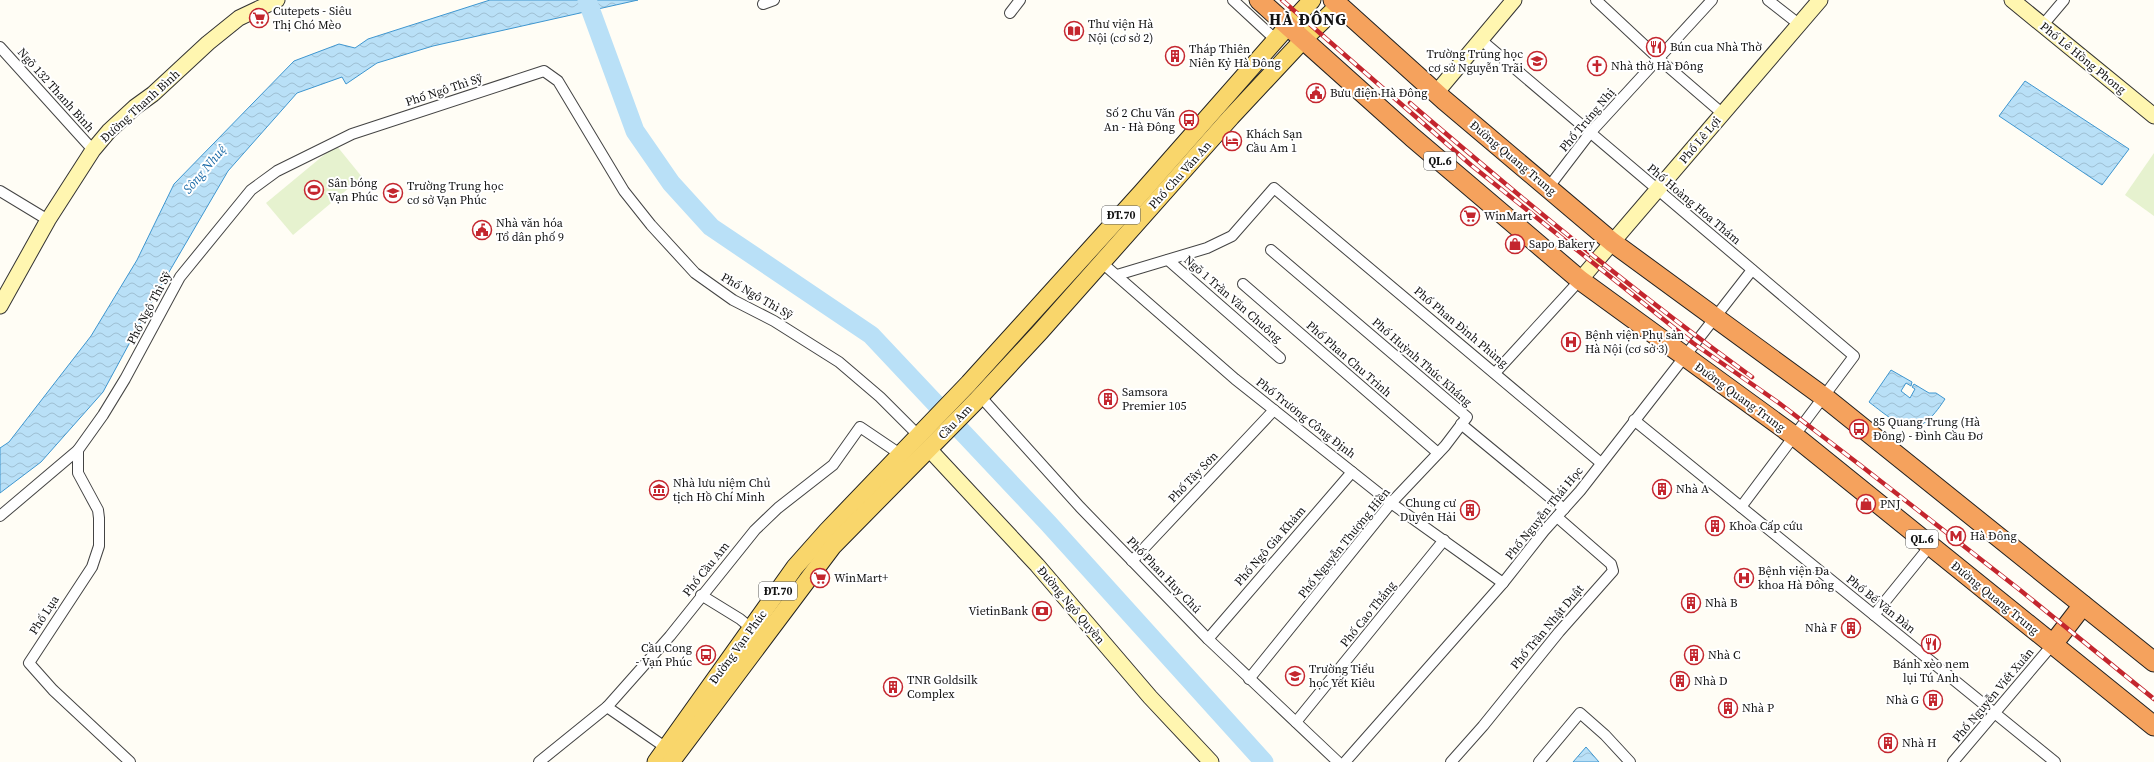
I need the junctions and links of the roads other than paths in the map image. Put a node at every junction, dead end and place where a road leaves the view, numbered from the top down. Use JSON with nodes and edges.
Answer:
{"nodes":[{"id":1,"x":277,"y":0,"type":"edge"},
{"id":2,"x":774,"y":0,"type":"edge"},
{"id":3,"x":1020,"y":0,"type":"edge"},
{"id":4,"x":1232,"y":0,"type":"edge"},
{"id":5,"x":1259,"y":0,"type":"edge"},
{"id":6,"x":1312,"y":0,"type":"edge"},
{"id":7,"x":1514,"y":0,"type":"edge"},
{"id":8,"x":1596,"y":0,"type":"edge"},
{"id":9,"x":1712,"y":0,"type":"edge"},
{"id":10,"x":1768,"y":0,"type":"edge"},
{"id":11,"x":1820,"y":0,"type":"edge"},
{"id":12,"x":2012,"y":0,"type":"edge"},
{"id":13,"x":2064,"y":0,"type":"edge"},
{"id":14,"x":1338,"y":2,"type":"edge"},
{"id":15,"x":763,"y":4,"type":"dead end"},
{"id":16,"x":1010,"y":12,"type":"dead end"},
{"id":17,"x":1800,"y":25,"type":"junction"},
{"id":18,"x":2042,"y":26,"type":"junction"},
{"id":19,"x":1282,"y":33,"type":"junction"},
{"id":20,"x":1480,"y":39,"type":"junction"},
{"id":21,"x":1297,"y":46,"type":"junction"},
{"id":22,"x":0,"y":47,"type":"edge"},
{"id":23,"x":1658,"y":58,"type":"junction"},
{"id":24,"x":1436,"y":93,"type":"junction"},
{"id":25,"x":1723,"y":114,"type":"junction"},
{"id":26,"x":2154,"y":116,"type":"edge"},
{"id":27,"x":1590,"y":134,"type":"junction"},
{"id":28,"x":93,"y":150,"type":"junction"},
{"id":29,"x":1548,"y":188,"type":"junction"},
{"id":30,"x":1658,"y":190,"type":"junction"},
{"id":31,"x":0,"y":191,"type":"edge"},
{"id":32,"x":1148,"y":198,"type":"junction"},
{"id":33,"x":48,"y":220,"type":"junction"},
{"id":34,"x":1612,"y":242,"type":"junction"},
{"id":35,"x":1271,"y":250,"type":"dead end"},
{"id":36,"x":1168,"y":260,"type":"junction"},
{"id":37,"x":1101,"y":262,"type":"junction"},
{"id":38,"x":1752,"y":270,"type":"junction"},
{"id":39,"x":1117,"y":275,"type":"junction"},
{"id":40,"x":1580,"y":280,"type":"junction"},
{"id":41,"x":1243,"y":284,"type":"dead end"},
{"id":42,"x":0,"y":306,"type":"edge"},
{"id":43,"x":1715,"y":317,"type":"junction"},
{"id":44,"x":1012,"y":334,"type":"junction"},
{"id":45,"x":1026,"y":347,"type":"junction"},
{"id":46,"x":1685,"y":357,"type":"junction"},
{"id":47,"x":1280,"y":358,"type":"dead end"},
{"id":48,"x":1495,"y":373,"type":"junction"},
{"id":49,"x":966,"y":386,"type":"junction"},
{"id":50,"x":1823,"y":397,"type":"junction"},
{"id":51,"x":978,"y":399,"type":"junction"},
{"id":52,"x":1274,"y":410,"type":"junction"},
{"id":53,"x":1634,"y":420,"type":"junction"},
{"id":54,"x":1461,"y":424,"type":"junction"},
{"id":55,"x":921,"y":433,"type":"junction"},
{"id":56,"x":1793,"y":436,"type":"junction"},
{"id":57,"x":932,"y":446,"type":"junction"},
{"id":58,"x":78,"y":450,"type":"junction"},
{"id":59,"x":1438,"y":453,"type":"junction"},
{"id":60,"x":900,"y":454,"type":"junction"},
{"id":61,"x":1601,"y":463,"type":"junction"},
{"id":62,"x":1352,"y":472,"type":"junction"},
{"id":63,"x":1391,"y":503,"type":"junction"},
{"id":64,"x":1741,"y":507,"type":"junction"},
{"id":65,"x":1564,"y":509,"type":"junction"},
{"id":66,"x":854,"y":514,"type":"junction"},
{"id":67,"x":0,"y":516,"type":"edge"},
{"id":68,"x":1557,"y":517,"type":"junction"},
{"id":69,"x":1444,"y":540,"type":"junction"},
{"id":70,"x":1930,"y":546,"type":"junction"},
{"id":71,"x":1132,"y":561,"type":"junction"},
{"id":72,"x":1504,"y":583,"type":"junction"},
{"id":73,"x":703,"y":597,"type":"junction"},
{"id":74,"x":2083,"y":605,"type":"junction"},
{"id":75,"x":1874,"y":615,"type":"junction"},
{"id":76,"x":746,"y":624,"type":"junction"},
{"id":77,"x":1208,"y":639,"type":"junction"},
{"id":78,"x":2053,"y":644,"type":"junction"},
{"id":79,"x":2154,"y":662,"type":"edge"},
{"id":80,"x":1249,"y":680,"type":"junction"},
{"id":81,"x":607,"y":707,"type":"junction"},
{"id":82,"x":1994,"y":712,"type":"junction"},
{"id":83,"x":1296,"y":722,"type":"junction"},
{"id":84,"x":2154,"y":726,"type":"edge"},
{"id":85,"x":668,"y":755,"type":"edge"},
{"id":86,"x":130,"y":762,"type":"edge"},
{"id":87,"x":539,"y":762,"type":"edge"},
{"id":88,"x":656,"y":762,"type":"edge"},
{"id":89,"x":1211,"y":762,"type":"edge"},
{"id":90,"x":1338,"y":762,"type":"edge"},
{"id":91,"x":1345,"y":762,"type":"edge"},
{"id":92,"x":1451,"y":762,"type":"edge"},
{"id":93,"x":1539,"y":762,"type":"edge"},
{"id":94,"x":1630,"y":762,"type":"edge"},
{"id":95,"x":1953,"y":762,"type":"edge"},
{"id":96,"x":2055,"y":762,"type":"edge"}],
"edges":[{"from":1,"to":28,"type":"street","name":"Đường Thanh Bình"},
{"from":2,"to":15,"type":"street"},
{"from":3,"to":16,"type":"street"},
{"from":4,"to":19,"type":"street"},
{"from":5,"to":19,"type":"highway","name":"Đường Quang Trung","number":"QL.6"},
{"from":6,"to":19,"type":"main road","name":"Phố Chu Văn An","number":"ĐT.70"},
{"from":7,"to":20,"type":"street"},
{"from":8,"to":23,"type":"street"},
{"from":9,"to":23,"type":"street","name":"Phố Trưng Nhị"},
{"from":10,"to":17,"type":"street"},
{"from":11,"to":17,"type":"street","name":"Phố Lê Lợi"},
{"from":12,"to":18,"type":"street","name":"Phố Lê Hồng Phong"},
{"from":13,"to":18,"type":"street"},
{"from":14,"to":21,"type":"main road","name":"Phố Chu Văn An","number":"ĐT.70"},
{"from":14,"to":24,"type":"highway","name":"Đường Quang Trung"},
{"from":17,"to":25,"type":"street","name":"Phố Lê Lợi"},
{"from":18,"to":26,"type":"street","name":"Phố Lê Hồng Phong"},
{"from":19,"to":21,"type":"highway","name":"Đường Quang Trung","number":"QL.6"},
{"from":19,"to":32,"type":"main road","name":"Phố Chu Văn An","number":"ĐT.70"},
{"from":20,"to":24,"type":"street"},
{"from":20,"to":27,"type":"street","name":"Phố Hoàng Hoa Thám"},
{"from":21,"to":32,"type":"main road","name":"Phố Chu Văn An","number":"ĐT.70"},
{"from":21,"to":40,"type":"highway","name":"Đường Quang Trung","number":"QL.6"},
{"from":22,"to":28,"type":"street","name":"Ngõ 132 Thanh Bình"},
{"from":23,"to":25,"type":"street"},
{"from":23,"to":27,"type":"street","name":"Phố Trưng Nhị"},
{"from":24,"to":29,"type":"highway","name":"Đường Quang Trung"},
{"from":25,"to":30,"type":"street","name":"Phố Lê Lợi"},
{"from":27,"to":29,"type":"street","name":"Phố Trưng Nhị"},
{"from":27,"to":30,"type":"street","name":"Phố Hoàng Hoa Thám"},
{"from":28,"to":33,"type":"street","name":"Đường Thanh Bình"},
{"from":29,"to":34,"type":"highway","name":"Đường Quang Trung"},
{"from":30,"to":34,"type":"street","name":"Phố Lê Lợi"},
{"from":30,"to":38,"type":"street","name":"Phố Hoàng Hoa Thám"},
{"from":31,"to":33,"type":"street"},
{"from":32,"to":37,"type":"main road","name":"Phố Chu Văn An","number":"ĐT.70"},
{"from":32,"to":44,"type":"main road","name":"Phố Chu Văn An","number":"ĐT.70"},
{"from":33,"to":42,"type":"street","name":"Đường Thanh Bình"},
{"from":34,"to":40,"type":"street","name":"Phố Lê Lợi"},
{"from":34,"to":43,"type":"highway","name":"Đường Quang Trung"},
{"from":35,"to":54,"type":"street","name":"Phố Huỳnh Thúc Kháng"},
{"from":36,"to":39,"type":"street"},
{"from":36,"to":47,"type":"street","name":"Ngõ 1 Trần Văn Chuông"},
{"from":36,"to":48,"type":"street","name":"Phố Phan Đình Phùng"},
{"from":37,"to":39,"type":"street","name":"Phố Trương Công Định"},
{"from":37,"to":45,"type":"main road","name":"Phố Chu Văn An","number":"ĐT.70"},
{"from":38,"to":43,"type":"street","name":"Phố Nguyễn Thái Học"},
{"from":38,"to":50,"type":"street","name":"Phố Hoàng Hoa Thám"},
{"from":39,"to":52,"type":"street","name":"Phố Trương Công Định"},
{"from":40,"to":46,"type":"highway","name":"Đường Quang Trung","number":"QL.6"},
{"from":40,"to":48,"type":"street"},
{"from":41,"to":59,"type":"street","name":"Phố Phan Chu Trinh"},
{"from":43,"to":46,"type":"street","name":"Phố Nguyễn Thái Học"},
{"from":43,"to":50,"type":"highway","name":"Đường Quang Trung"},
{"from":44,"to":45,"type":"main road"},
{"from":44,"to":49,"type":"main road","name":"Phố Chu Văn An","number":"ĐT.70"},
{"from":45,"to":51,"type":"main road","name":"Phố Chu Văn An","number":"ĐT.70"},
{"from":46,"to":53,"type":"street","name":"Phố Nguyễn Thái Học"},
{"from":46,"to":56,"type":"highway","name":"Đường Quang Trung","number":"QL.6"},
{"from":48,"to":61,"type":"street","name":"Phố Phan Đình Phùng"},
{"from":49,"to":51,"type":"main road"},
{"from":49,"to":55,"type":"main road","name":"Cầu Am","number":"ĐT.70"},
{"from":50,"to":56,"type":"street"},
{"from":50,"to":74,"type":"highway","name":"Đường Quang Trung"},
{"from":51,"to":57,"type":"main road","name":"Cầu Am","number":"ĐT.70"},
{"from":51,"to":71,"type":"street","name":"Phố Phan Huy Chú"},
{"from":52,"to":62,"type":"street","name":"Phố Trương Công Định"},
{"from":52,"to":71,"type":"street","name":"Phố Tây Sơn"},
{"from":53,"to":61,"type":"street","name":"Phố Nguyễn Thái Học"},
{"from":53,"to":64,"type":"street","name":"Phố Bế Văn Đàn"},
{"from":54,"to":59,"type":"street","name":"Phố Nguyễn Thượng Hiền"},
{"from":54,"to":65,"type":"street","name":"Phố Huỳnh Thúc Kháng"},
{"from":55,"to":58,"type":"street","name":"Phố Ngô Thì Sỹ"},
{"from":55,"to":60,"type":"main road","name":"Đường Vạn Phúc","number":"ĐT.70"},
{"from":56,"to":64,"type":"street"},
{"from":56,"to":70,"type":"highway","name":"Đường Quang Trung","number":"QL.6"},
{"from":57,"to":66,"type":"main road","name":"Đường Vạn Phúc","number":"ĐT.70"},
{"from":57,"to":89,"type":"street","name":"Đường Ngô Quyền"},
{"from":58,"to":67,"type":"street","name":"Phố Ngô Thì Sỹ"},
{"from":58,"to":86,"type":"street","name":"Phố Lụa"},
{"from":59,"to":63,"type":"street","name":"Phố Nguyễn Thượng Hiền"},
{"from":60,"to":66,"type":"main road","name":"Đường Vạn Phúc","number":"ĐT.70"},
{"from":60,"to":73,"type":"street","name":"Phố Cầu Am"},
{"from":61,"to":65,"type":"street","name":"Phố Nguyễn Thái Học"},
{"from":62,"to":63,"type":"street","name":"Phố Trương Công Định"},
{"from":62,"to":77,"type":"street","name":"Phố Ngô Gia Khảm"},
{"from":63,"to":69,"type":"street","name":"Phố Trương Công Định"},
{"from":63,"to":80,"type":"street","name":"Phố Nguyễn Thượng Hiền"},
{"from":64,"to":75,"type":"street","name":"Phố Bế Văn Đàn"},
{"from":65,"to":68,"type":"street","name":"Phố Nguyễn Thái Học"},
{"from":66,"to":76,"type":"main road","name":"Đường Vạn Phúc","number":"ĐT.70"},
{"from":66,"to":85,"type":"main road","name":"Đường Vạn Phúc","number":"ĐT.70"},
{"from":68,"to":72,"type":"street","name":"Phố Nguyễn Thái Học"},
{"from":68,"to":92,"type":"street","name":"Phố Trần Nhật Duật"},
{"from":69,"to":72,"type":"street","name":"Phố Trương Công Định"},
{"from":69,"to":83,"type":"street","name":"Phố Cao Thắng"},
{"from":70,"to":75,"type":"street"},
{"from":70,"to":78,"type":"highway","name":"Đường Quang Trung","number":"QL.6"},
{"from":71,"to":77,"type":"street","name":"Phố Phan Huy Chú"},
{"from":72,"to":91,"type":"street","name":"Phố Nguyễn Thái Học"},
{"from":73,"to":76,"type":"street"},
{"from":73,"to":81,"type":"street","name":"Phố Cầu Am"},
{"from":74,"to":78,"type":"highway"},
{"from":74,"to":79,"type":"highway","name":"Đường Quang Trung"},
{"from":75,"to":82,"type":"street","name":"Phố Bế Văn Đàn"},
{"from":76,"to":85,"type":"main road","name":"Đường Vạn Phúc","number":"ĐT.70"},
{"from":77,"to":80,"type":"street","name":"Phố Phan Huy Chú"},
{"from":78,"to":82,"type":"street","name":"Phố Nguyễn Viết Xuân"},
{"from":78,"to":84,"type":"highway","name":"Đường Quang Trung","number":"QL.6"},
{"from":80,"to":83,"type":"street","name":"Phố Phan Huy Chú"},
{"from":81,"to":85,"type":"street"},
{"from":81,"to":87,"type":"street","name":"Phố Cầu Am"},
{"from":82,"to":95,"type":"street","name":"Phố Nguyễn Viết Xuân"},
{"from":82,"to":96,"type":"street","name":"Phố Bế Văn Đàn"},
{"from":83,"to":90,"type":"street","name":"Phố Phan Huy Chú"},
{"from":85,"to":88,"type":"main road","name":"Đường Vạn Phúc","number":"ĐT.70"},
{"from":93,"to":94,"type":"street"}]}
